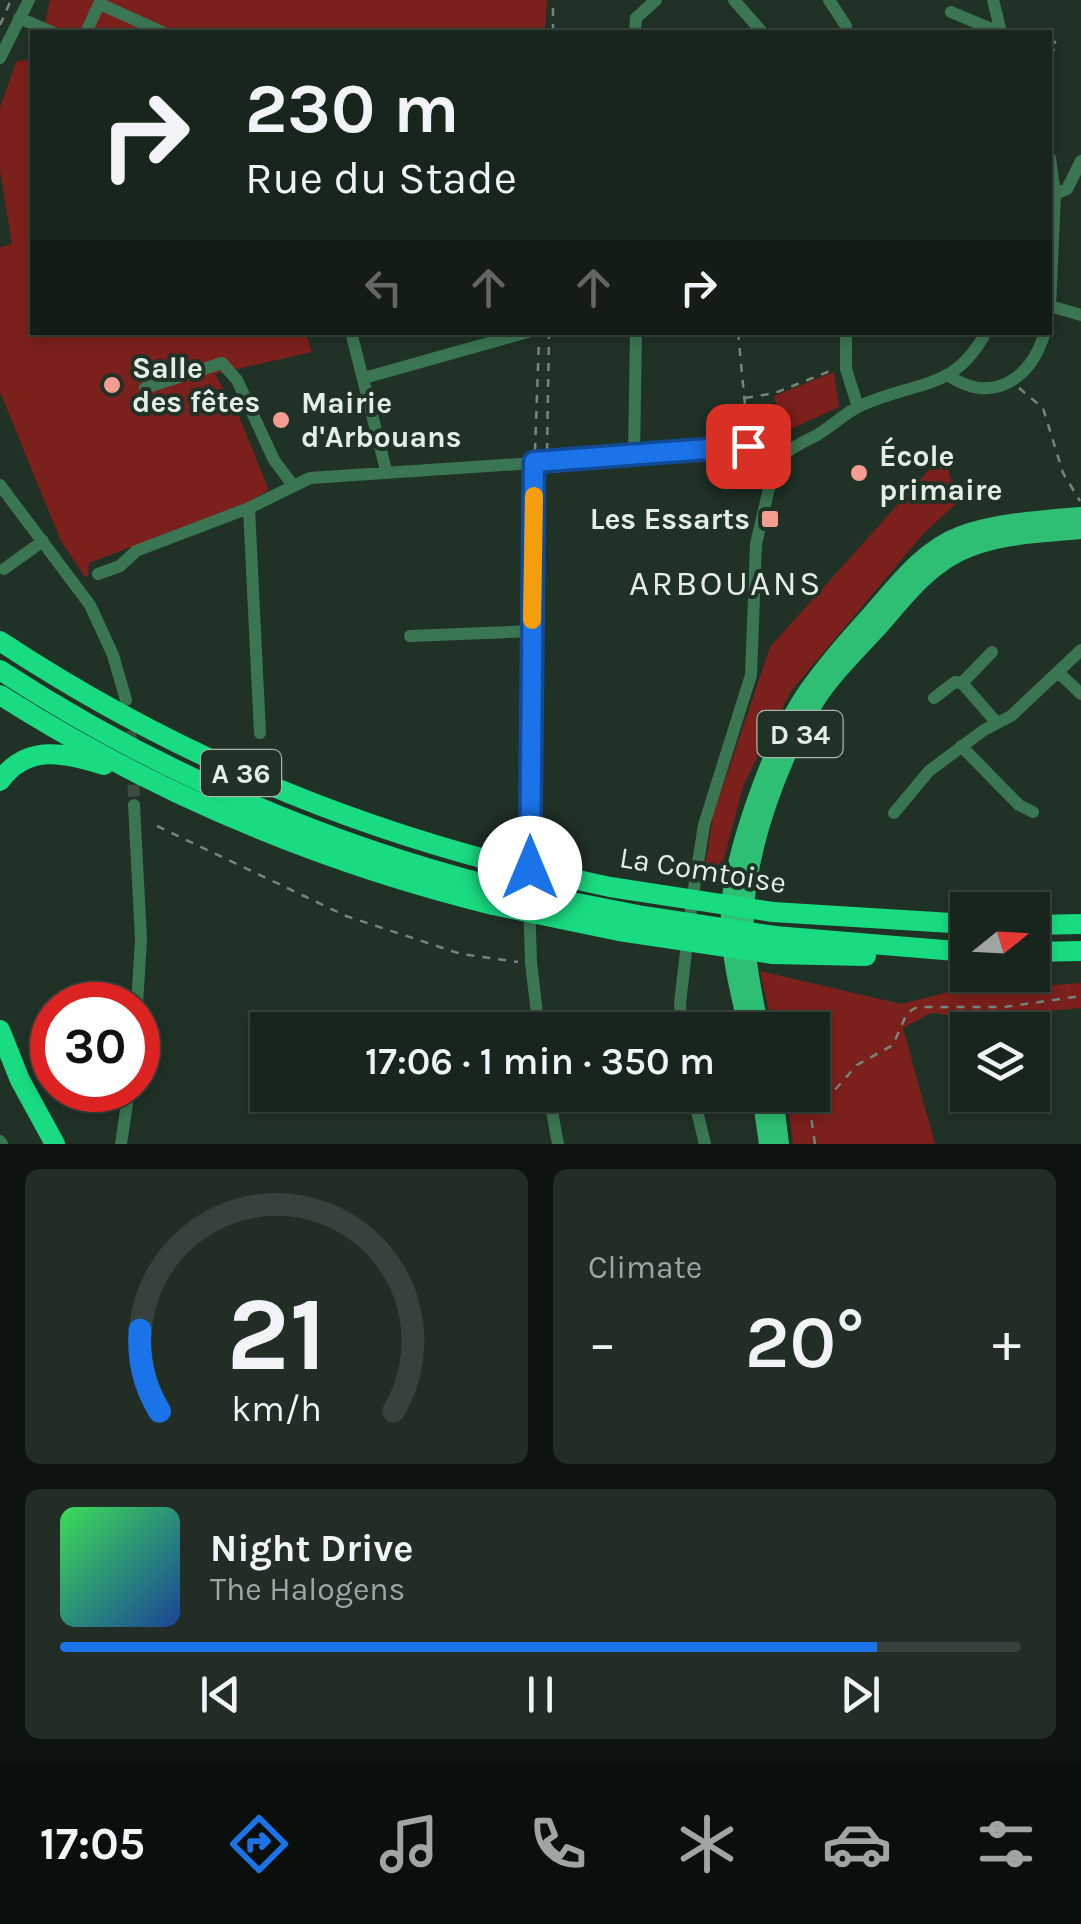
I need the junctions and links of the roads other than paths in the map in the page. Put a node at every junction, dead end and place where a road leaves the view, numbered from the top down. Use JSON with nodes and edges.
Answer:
{"nodes":[{"id":1,"x":29,"y":0,"type":"edge"},
{"id":2,"x":656,"y":0,"type":"edge"},
{"id":3,"x":734,"y":0,"type":"edge"},
{"id":4,"x":829,"y":0,"type":"edge"},
{"id":5,"x":993,"y":0,"type":"edge"},
{"id":6,"x":101,"y":2,"type":"edge"},
{"id":7,"x":951,"y":12,"type":"dead end"},
{"id":8,"x":20,"y":18,"type":"junction"},
{"id":9,"x":846,"y":26,"type":"dead end"},
{"id":10,"x":47,"y":30,"type":"edge"},
{"id":11,"x":90,"y":30,"type":"edge"},
{"id":12,"x":158,"y":30,"type":"edge"},
{"id":13,"x":635,"y":30,"type":"edge"},
{"id":14,"x":760,"y":30,"type":"edge"},
{"id":15,"x":995,"y":30,"type":"edge"},
{"id":16,"x":1000,"y":30,"type":"edge"},
{"id":17,"x":0,"y":58,"type":"edge"},
{"id":18,"x":1081,"y":161,"type":"edge"},
{"id":19,"x":1052,"y":172,"type":"edge"},
{"id":20,"x":1055,"y":194,"type":"junction"},
{"id":21,"x":1052,"y":262,"type":"edge"},
{"id":22,"x":1052,"y":308,"type":"edge"},
{"id":23,"x":1081,"y":315,"type":"edge"},
{"id":24,"x":352,"y":335,"type":"edge"},
{"id":25,"x":517,"y":335,"type":"edge"},
{"id":26,"x":636,"y":335,"type":"edge"},
{"id":27,"x":846,"y":335,"type":"edge"},
{"id":28,"x":984,"y":335,"type":"edge"},
{"id":29,"x":1044,"y":335,"type":"edge"},
{"id":30,"x":949,"y":376,"type":"junction"},
{"id":31,"x":364,"y":378,"type":"junction"},
{"id":32,"x":145,"y":388,"type":"dead end"},
{"id":33,"x":858,"y":406,"type":"junction"},
{"id":34,"x":634,"y":456,"type":"junction"},
{"id":35,"x":780,"y":457,"type":"junction"},
{"id":36,"x":534,"y":462,"type":"junction"},
{"id":37,"x":386,"y":470,"type":"junction"},
{"id":38,"x":292,"y":484,"type":"junction"},
{"id":39,"x":0,"y":485,"type":"edge"},
{"id":40,"x":249,"y":508,"type":"junction"},
{"id":41,"x":1081,"y":516,"type":"edge"},
{"id":42,"x":1081,"y":530,"type":"edge"},
{"id":43,"x":43,"y":542,"type":"junction"},
{"id":44,"x":4,"y":569,"type":"dead end"},
{"id":45,"x":98,"y":574,"type":"dead end"},
{"id":46,"x":532,"y":631,"type":"junction"},
{"id":47,"x":410,"y":636,"type":"dead end"},
{"id":48,"x":0,"y":641,"type":"edge"},
{"id":49,"x":1081,"y":650,"type":"edge"},
{"id":50,"x":992,"y":652,"type":"dead end"},
{"id":51,"x":0,"y":670,"type":"edge"},
{"id":52,"x":1059,"y":673,"type":"junction"},
{"id":53,"x":962,"y":683,"type":"junction"},
{"id":54,"x":0,"y":694,"type":"edge"},
{"id":55,"x":1081,"y":694,"type":"edge"},
{"id":56,"x":934,"y":698,"type":"dead end"},
{"id":57,"x":126,"y":700,"type":"tunnel mouth"},
{"id":58,"x":997,"y":723,"type":"junction"},
{"id":59,"x":260,"y":733,"type":"dead end"},
{"id":60,"x":961,"y":746,"type":"junction"},
{"id":61,"x":140,"y":774,"type":"junction"},
{"id":62,"x":0,"y":782,"type":"edge"},
{"id":63,"x":134,"y":805,"type":"tunnel mouth"},
{"id":64,"x":1033,"y":812,"type":"dead end"},
{"id":65,"x":894,"y":813,"type":"dead end"},
{"id":66,"x":494,"y":896,"type":"junction"},
{"id":67,"x":950,"y":923,"type":"edge"},
{"id":68,"x":1081,"y":924,"type":"edge"},
{"id":69,"x":1050,"y":925,"type":"edge"},
{"id":70,"x":950,"y":952,"type":"edge"},
{"id":71,"x":1050,"y":952,"type":"edge"},
{"id":72,"x":1081,"y":952,"type":"edge"},
{"id":73,"x":138,"y":982,"type":"edge"},
{"id":74,"x":537,"y":1012,"type":"edge"},
{"id":75,"x":682,"y":1012,"type":"edge"},
{"id":76,"x":744,"y":1012,"type":"edge"},
{"id":77,"x":757,"y":1012,"type":"edge"},
{"id":78,"x":0,"y":1030,"type":"edge"},
{"id":79,"x":127,"y":1112,"type":"edge"},
{"id":80,"x":551,"y":1112,"type":"edge"},
{"id":81,"x":697,"y":1112,"type":"edge"},
{"id":82,"x":763,"y":1112,"type":"edge"},
{"id":83,"x":776,"y":1112,"type":"edge"},
{"id":84,"x":703,"y":1137,"type":"edge"},
{"id":85,"x":54,"y":1138,"type":"edge"},
{"id":86,"x":123,"y":1143,"type":"edge"},
{"id":87,"x":558,"y":1144,"type":"edge"},
{"id":88,"x":694,"y":1144,"type":"edge"},
{"id":89,"x":768,"y":1144,"type":"edge"},
{"id":90,"x":780,"y":1144,"type":"edge"}],
"edges":[{"from":1,"to":8,"type":"street"},
{"from":2,"to":13,"type":"street"},
{"from":3,"to":14,"type":"street"},
{"from":4,"to":9,"type":"street"},
{"from":5,"to":16,"type":"street"},
{"from":6,"to":11,"type":"street"},
{"from":6,"to":12,"type":"street"},
{"from":7,"to":15,"type":"street"},
{"from":8,"to":10,"type":"street"},
{"from":8,"to":17,"type":"street"},
{"from":18,"to":20,"type":"street"},
{"from":19,"to":20,"type":"street"},
{"from":20,"to":21,"type":"street"},
{"from":22,"to":23,"type":"street"},
{"from":24,"to":31,"type":"street"},
{"from":25,"to":31,"type":"street"},
{"from":26,"to":34,"type":"street"},
{"from":27,"to":33,"type":"street"},
{"from":28,"to":30,"type":"street"},
{"from":29,"to":30,"type":"street"},
{"from":30,"to":33,"type":"street"},
{"from":31,"to":37,"type":"street"},
{"from":32,"to":38,"type":"street"},
{"from":33,"to":35,"type":"street"},
{"from":34,"to":35,"type":"street"},
{"from":34,"to":36,"type":"street"},
{"from":35,"to":75,"type":"street"},
{"from":36,"to":37,"type":"street"},
{"from":36,"to":46,"type":"street"},
{"from":37,"to":38,"type":"street"},
{"from":38,"to":40,"type":"street"},
{"from":39,"to":43,"type":"street"},
{"from":40,"to":45,"type":"street"},
{"from":40,"to":59,"type":"street"},
{"from":41,"to":76,"type":"main road","number":"D 34"},
{"from":42,"to":77,"type":"main road","number":"D 34"},
{"from":43,"to":44,"type":"street"},
{"from":43,"to":57,"type":"street"},
{"from":46,"to":47,"type":"street"},
{"from":46,"to":74,"type":"street"},
{"from":48,"to":67,"type":"highway","name":"La Comtoise","number":"A 36","bridge":true},
{"from":49,"to":52,"type":"street"},
{"from":50,"to":53,"type":"street"},
{"from":51,"to":66,"type":"highway","number":"A 36"},
{"from":52,"to":55,"type":"street"},
{"from":52,"to":58,"type":"street"},
{"from":53,"to":56,"type":"street"},
{"from":53,"to":58,"type":"street"},
{"from":54,"to":61,"type":"highway","number":"A 36"},
{"from":58,"to":60,"type":"street"},
{"from":60,"to":64,"type":"street"},
{"from":60,"to":65,"type":"street"},
{"from":61,"to":62,"type":"highway"},
{"from":61,"to":66,"type":"highway","number":"A 36"},
{"from":63,"to":73,"type":"street"},
{"from":66,"to":70,"type":"highway","number":"A 36","bridge":true},
{"from":68,"to":69,"type":"highway"},
{"from":71,"to":72,"type":"highway"},
{"from":78,"to":85,"type":"highway"},
{"from":79,"to":86,"type":"street"},
{"from":80,"to":87,"type":"street"},
{"from":81,"to":84,"type":"street"},
{"from":82,"to":89,"type":"main road"},
{"from":83,"to":90,"type":"main road"},
{"from":84,"to":88,"type":"street"}]}
